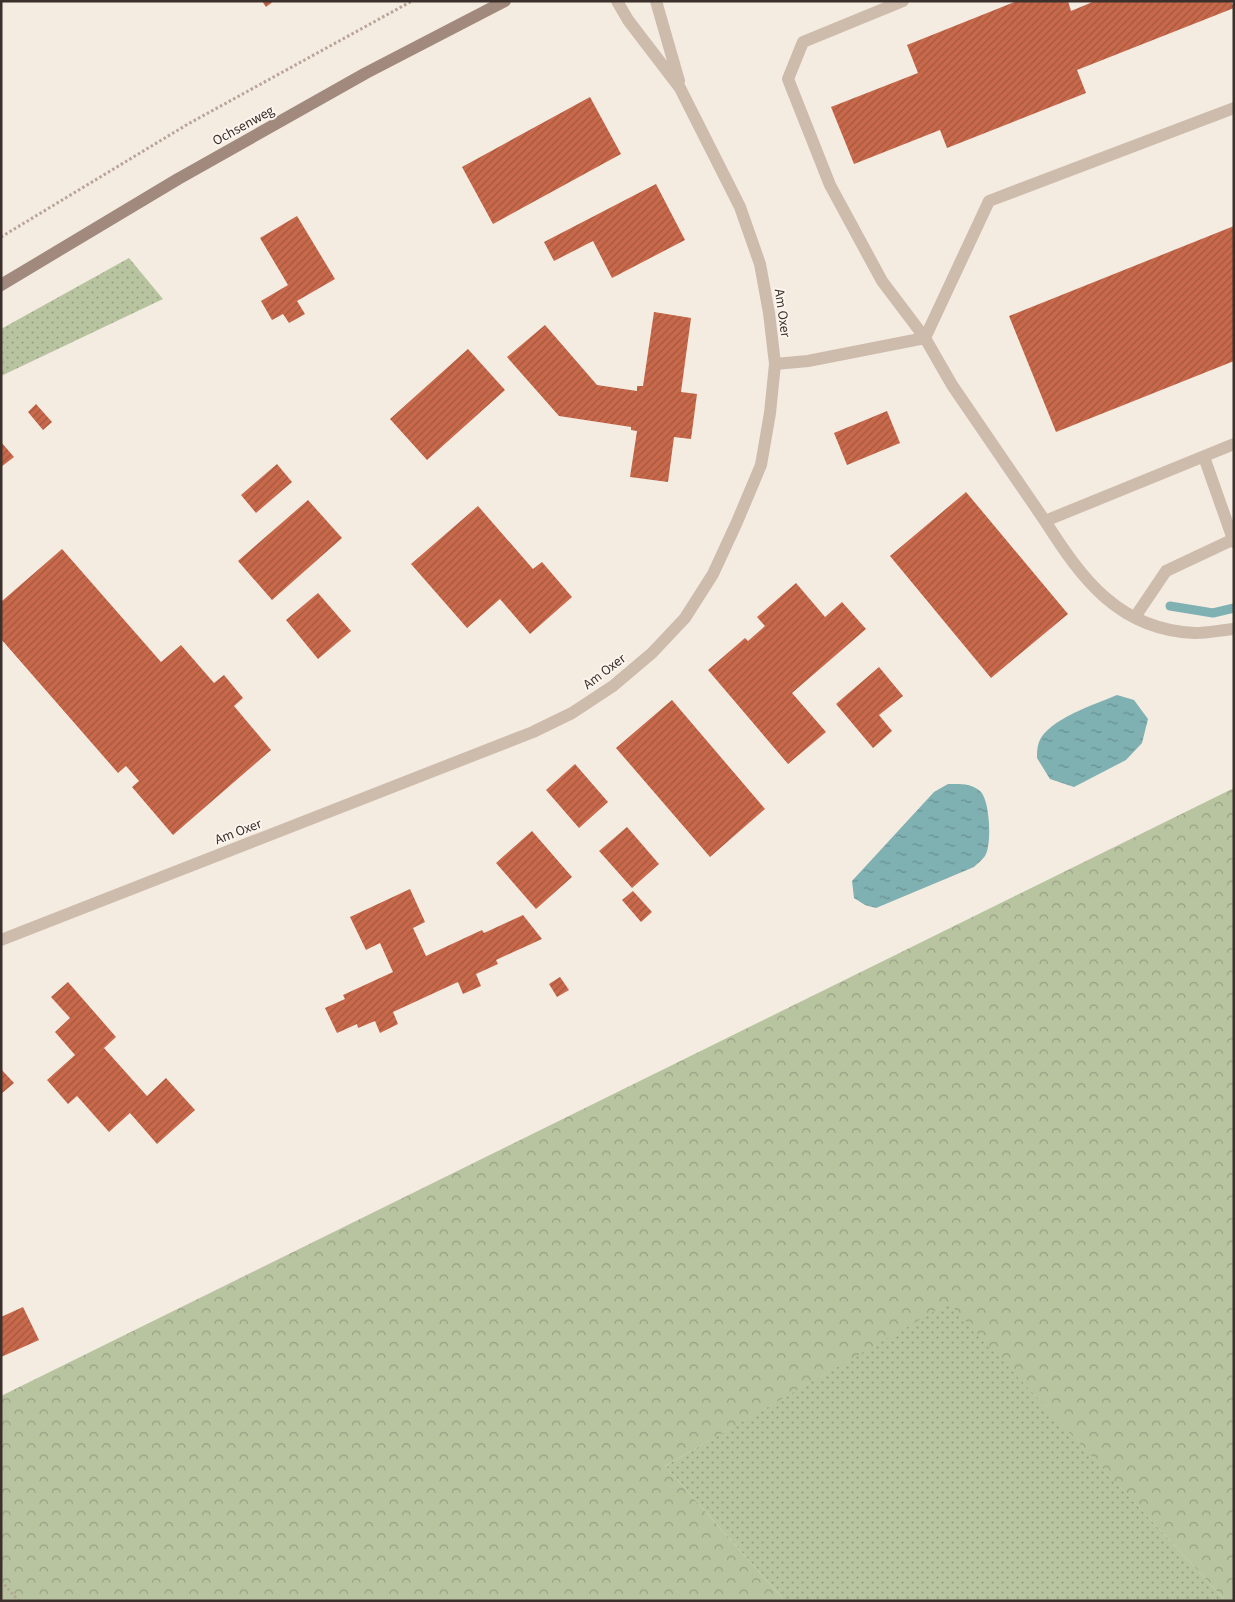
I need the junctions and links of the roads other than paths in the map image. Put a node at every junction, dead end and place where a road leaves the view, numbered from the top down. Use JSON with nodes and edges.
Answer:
{"nodes":[{"id":1,"x":506,"y":1,"type":"edge"},
{"id":2,"x":617,"y":1,"type":"edge"},
{"id":3,"x":656,"y":1,"type":"edge"},
{"id":4,"x":902,"y":1,"type":"edge"},
{"id":5,"x":680,"y":88,"type":"junction"},
{"id":6,"x":1234,"y":108,"type":"edge"},
{"id":7,"x":1,"y":285,"type":"edge"},
{"id":8,"x":925,"y":338,"type":"junction"},
{"id":9,"x":775,"y":364,"type":"junction"},
{"id":10,"x":1234,"y":444,"type":"edge"},
{"id":11,"x":1204,"y":456,"type":"junction"},
{"id":12,"x":1044,"y":521,"type":"junction"},
{"id":13,"x":1233,"y":540,"type":"edge"},
{"id":14,"x":1135,"y":617,"type":"junction"},
{"id":15,"x":1234,"y":629,"type":"edge"},
{"id":16,"x":1,"y":940,"type":"edge"}],
"edges":[{"from":1,"to":7,"type":"main road","name":"Ochsenweg"},
{"from":2,"to":5,"type":"street","name":"Am Oxer"},
{"from":3,"to":5,"type":"street","name":"Am Oxer"},
{"from":4,"to":8,"type":"street"},
{"from":5,"to":9,"type":"street","name":"Am Oxer"},
{"from":6,"to":8,"type":"street"},
{"from":8,"to":9,"type":"street"},
{"from":8,"to":12,"type":"street"},
{"from":9,"to":16,"type":"street","name":"Am Oxer"},
{"from":10,"to":11,"type":"street"},
{"from":11,"to":12,"type":"street"},
{"from":11,"to":13,"type":"street"},
{"from":12,"to":14,"type":"street"},
{"from":13,"to":14,"type":"street"},
{"from":14,"to":15,"type":"street"}]}
